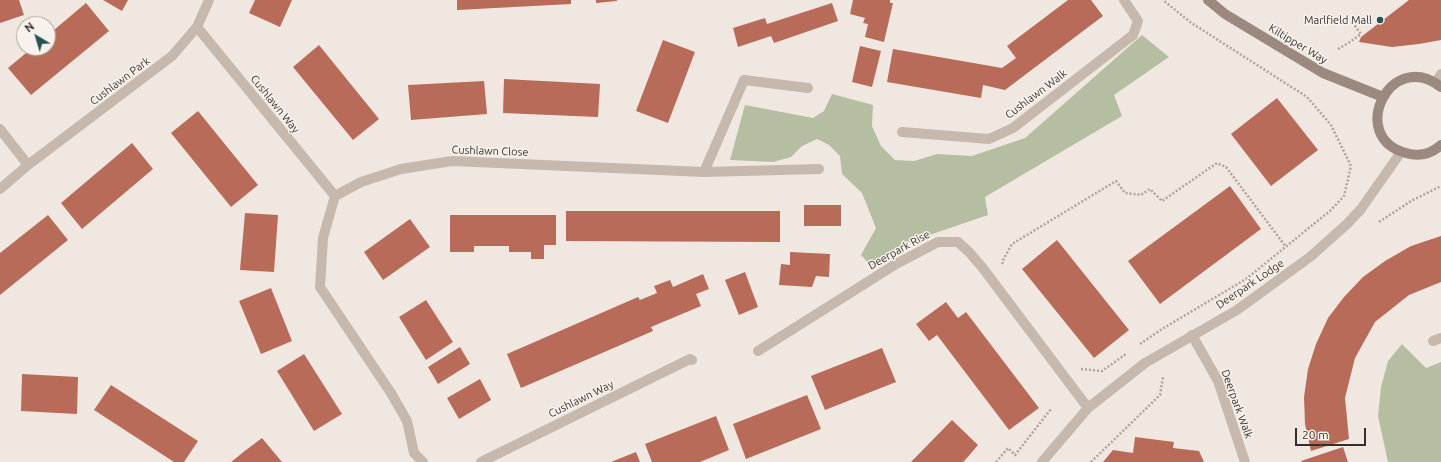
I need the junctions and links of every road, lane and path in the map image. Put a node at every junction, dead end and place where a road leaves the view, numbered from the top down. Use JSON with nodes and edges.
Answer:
{"nodes":[{"id":1,"x":209,"y":0,"type":"edge"},
{"id":2,"x":1124,"y":0,"type":"edge"},
{"id":3,"x":1163,"y":0,"type":"edge"},
{"id":4,"x":1208,"y":0,"type":"edge"},
{"id":5,"x":1352,"y":22,"type":"dead end"},
{"id":6,"x":197,"y":27,"type":"junction"},
{"id":7,"x":1338,"y":49,"type":"dead end"},
{"id":8,"x":1439,"y":81,"type":"edge"},
{"id":9,"x":808,"y":88,"type":"dead end"},
{"id":10,"x":1382,"y":97,"type":"junction"},
{"id":11,"x":0,"y":129,"type":"edge"},
{"id":12,"x":902,"y":132,"type":"dead end"},
{"id":13,"x":1441,"y":146,"type":"edge"},
{"id":14,"x":1401,"y":152,"type":"junction"},
{"id":15,"x":28,"y":165,"type":"junction"},
{"id":16,"x":819,"y":169,"type":"dead end"},
{"id":17,"x":704,"y":172,"type":"junction"},
{"id":18,"x":1441,"y":186,"type":"edge"},
{"id":19,"x":0,"y":189,"type":"edge"},
{"id":20,"x":335,"y":196,"type":"junction"},
{"id":21,"x":1380,"y":222,"type":"dead end"},
{"id":22,"x":1286,"y":246,"type":"junction"},
{"id":23,"x":1006,"y":268,"type":"dead end"},
{"id":24,"x":1192,"y":335,"type":"junction"},
{"id":25,"x":1138,"y":345,"type":"dead end"},
{"id":26,"x":1132,"y":350,"type":"dead end"},
{"id":27,"x":758,"y":351,"type":"dead end"},
{"id":28,"x":692,"y":360,"type":"dead end"},
{"id":29,"x":1077,"y":363,"type":"dead end"},
{"id":30,"x":1163,"y":377,"type":"dead end"},
{"id":31,"x":1088,"y":408,"type":"junction"},
{"id":32,"x":1051,"y":409,"type":"dead end"},
{"id":33,"x":423,"y":462,"type":"edge"},
{"id":34,"x":482,"y":462,"type":"edge"},
{"id":35,"x":996,"y":462,"type":"edge"},
{"id":36,"x":1042,"y":462,"type":"edge"},
{"id":37,"x":1091,"y":462,"type":"edge"},
{"id":38,"x":1245,"y":462,"type":"edge"}],
"edges":[{"from":1,"to":6,"type":"street","name":"Cushlawn Park"},
{"from":2,"to":12,"type":"street","name":"Cushlawn Walk"},
{"from":3,"to":22,"type":"path"},
{"from":4,"to":10,"type":"street","name":"Kiltipper Way"},
{"from":5,"to":7,"type":"path"},
{"from":6,"to":15,"type":"street","name":"Cushlawn Park"},
{"from":6,"to":20,"type":"street","name":"Cushlawn Way"},
{"from":8,"to":10,"type":"street"},
{"from":9,"to":17,"type":"street"},
{"from":10,"to":14,"type":"street"},
{"from":11,"to":15,"type":"street"},
{"from":13,"to":14,"type":"street"},
{"from":14,"to":24,"type":"street","name":"Deerpark Lodge"},
{"from":15,"to":19,"type":"street","name":"Cushlawn Park"},
{"from":16,"to":17,"type":"street","name":"Cushlawn Close"},
{"from":17,"to":20,"type":"street","name":"Cushlawn Close"},
{"from":18,"to":21,"type":"path"},
{"from":20,"to":33,"type":"street"},
{"from":22,"to":23,"type":"path"},
{"from":22,"to":25,"type":"path"},
{"from":24,"to":31,"type":"street","name":"Deerpark Lodge"},
{"from":24,"to":38,"type":"street","name":"Deerpark Walk"},
{"from":26,"to":29,"type":"path"},
{"from":27,"to":31,"type":"street","name":"Deerpark Rise"},
{"from":28,"to":34,"type":"street","name":"Cushlawn Way"},
{"from":30,"to":37,"type":"path"},
{"from":31,"to":36,"type":"street","name":"Deerpark Lodge"},
{"from":32,"to":35,"type":"path"}]}
